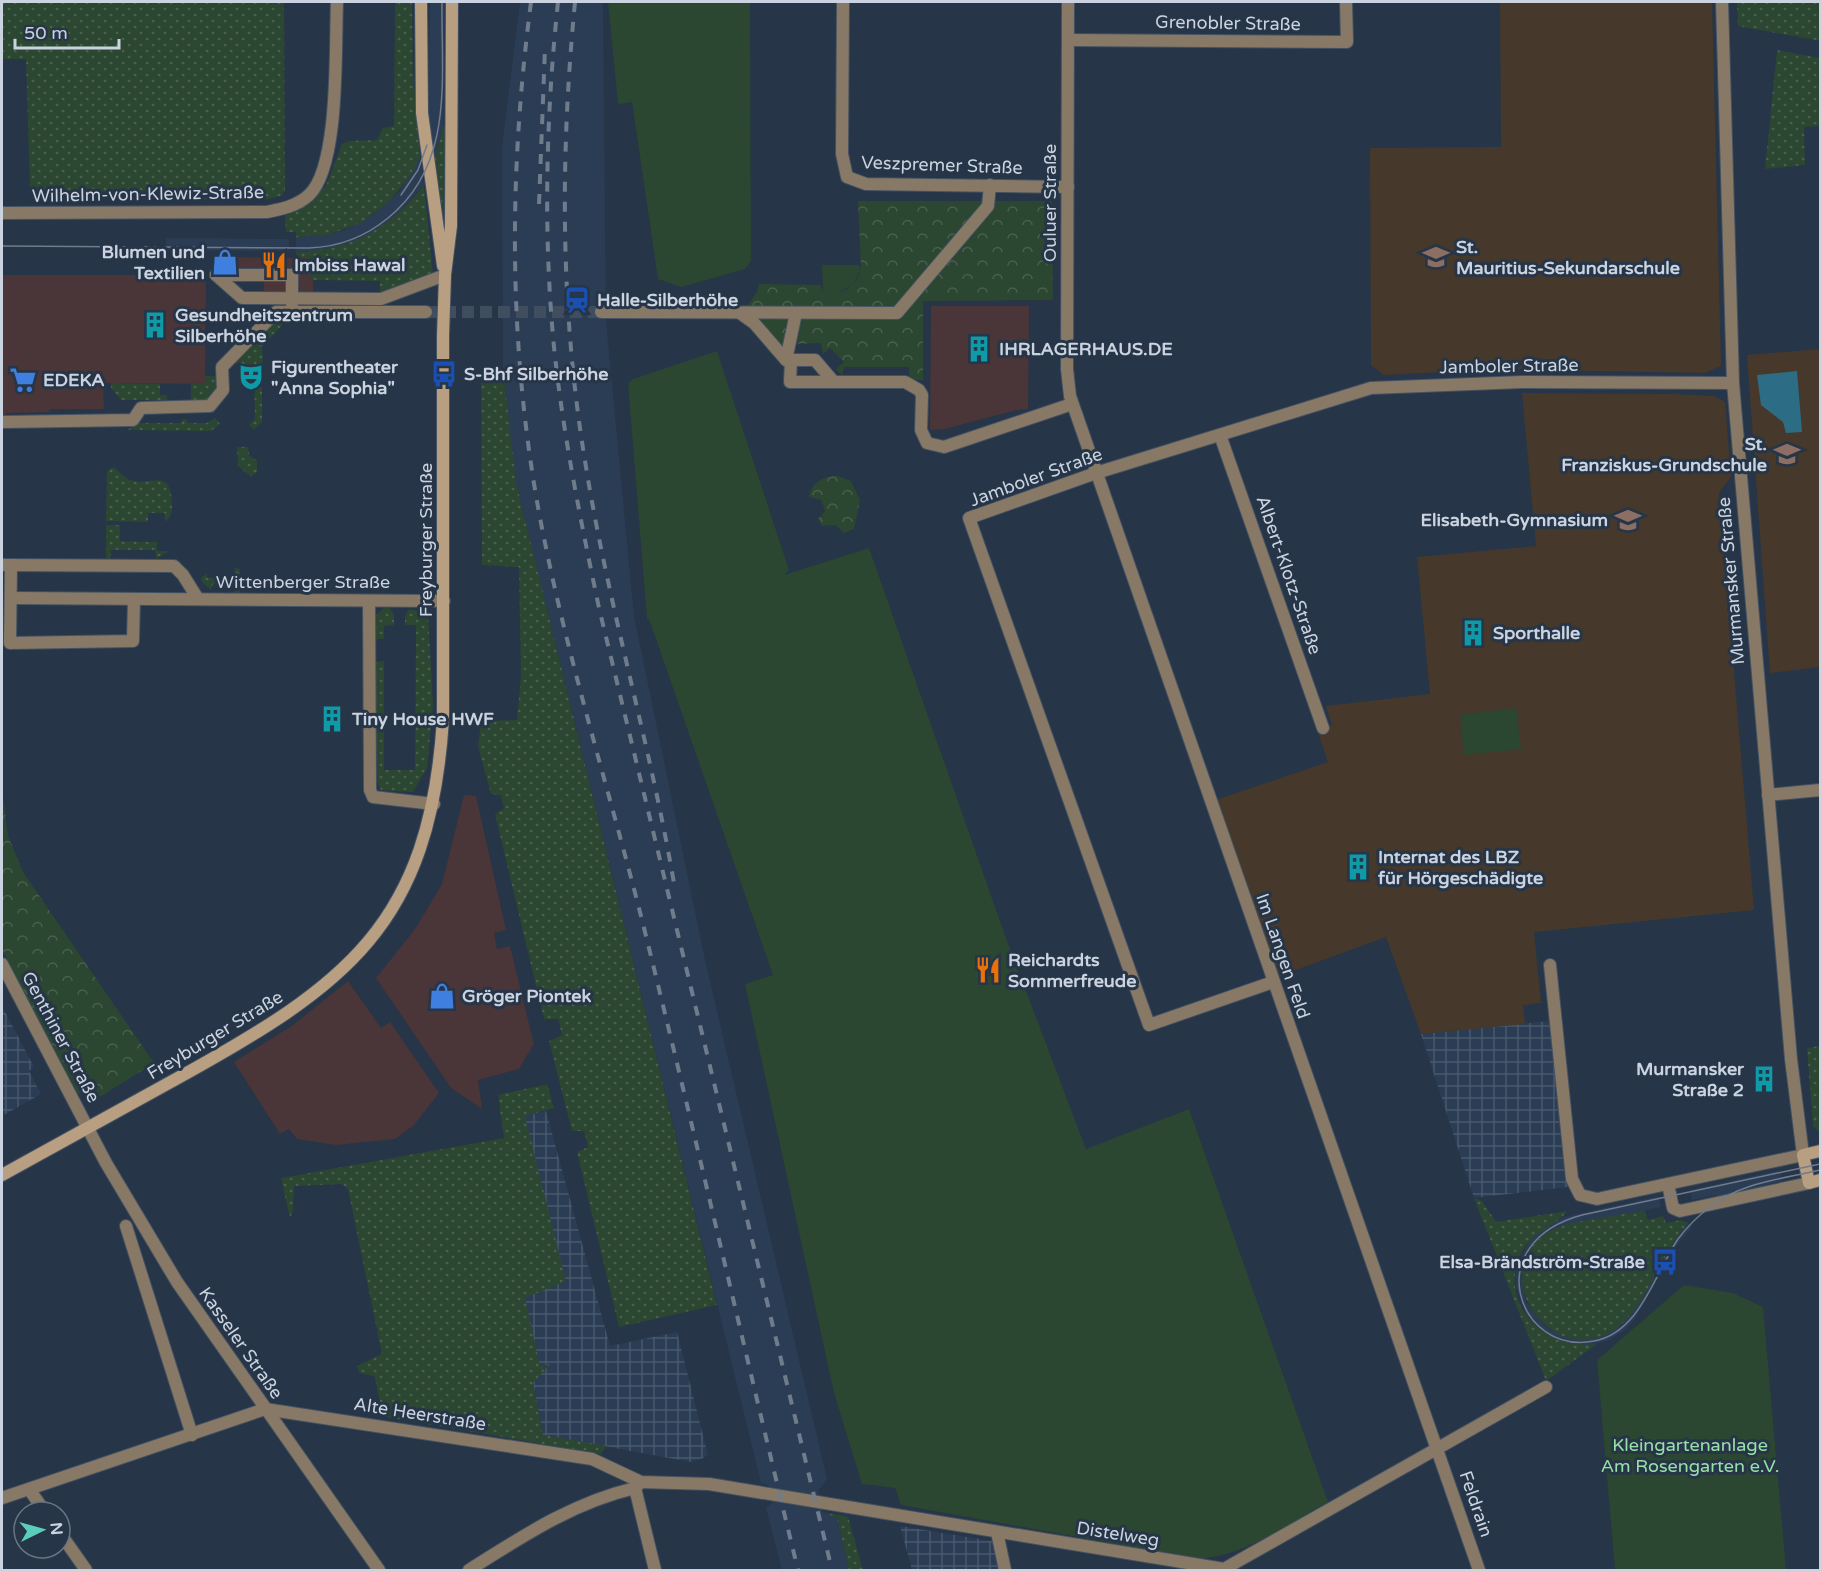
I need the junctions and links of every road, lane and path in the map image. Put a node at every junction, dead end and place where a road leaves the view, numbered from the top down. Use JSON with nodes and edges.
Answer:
{"nodes":[{"id":1,"x":337,"y":2,"type":"edge"},
{"id":2,"x":421,"y":2,"type":"edge"},
{"id":3,"x":452,"y":2,"type":"edge"},
{"id":4,"x":843,"y":2,"type":"edge"},
{"id":5,"x":1068,"y":2,"type":"edge"},
{"id":6,"x":1346,"y":2,"type":"edge"},
{"id":7,"x":1722,"y":2,"type":"edge"},
{"id":8,"x":1068,"y":40,"type":"junction"},
{"id":9,"x":990,"y":185,"type":"junction"},
{"id":10,"x":1068,"y":187,"type":"junction"},
{"id":11,"x":2,"y":213,"type":"edge"},
{"id":12,"x":445,"y":275,"type":"junction"},
{"id":13,"x":292,"y":298,"type":"junction"},
{"id":14,"x":292,"y":312,"type":"junction"},
{"id":15,"x":426,"y":312,"type":"tunnel mouth"},
{"id":16,"x":601,"y":312,"type":"tunnel mouth"},
{"id":17,"x":740,"y":313,"type":"junction"},
{"id":18,"x":796,"y":313,"type":"junction"},
{"id":19,"x":833,"y":381,"type":"dead end"},
{"id":20,"x":1733,"y":383,"type":"junction"},
{"id":21,"x":1072,"y":404,"type":"junction"},
{"id":22,"x":2,"y":422,"type":"edge"},
{"id":23,"x":1220,"y":435,"type":"junction"},
{"id":24,"x":1096,"y":473,"type":"junction"},
{"id":25,"x":6,"y":565,"type":"edge"},
{"id":26,"x":12,"y":598,"type":"junction"},
{"id":27,"x":134,"y":599,"type":"junction"},
{"id":28,"x":198,"y":599,"type":"junction"},
{"id":29,"x":369,"y":601,"type":"junction"},
{"id":30,"x":444,"y":601,"type":"junction"},
{"id":31,"x":1323,"y":728,"type":"dead end"},
{"id":32,"x":1821,"y":790,"type":"edge"},
{"id":33,"x":1768,"y":795,"type":"junction"},
{"id":34,"x":434,"y":804,"type":"junction"},
{"id":35,"x":2,"y":964,"type":"edge"},
{"id":36,"x":1550,"y":965,"type":"dead end"},
{"id":37,"x":1273,"y":982,"type":"junction"},
{"id":38,"x":88,"y":1127,"type":"junction"},
{"id":39,"x":1821,"y":1151,"type":"edge"},
{"id":40,"x":1803,"y":1155,"type":"junction"},
{"id":41,"x":2,"y":1175,"type":"edge"},
{"id":42,"x":1815,"y":1182,"type":"edge"},
{"id":43,"x":1668,"y":1184,"type":"junction"},
{"id":44,"x":126,"y":1226,"type":"dead end"},
{"id":45,"x":1546,"y":1387,"type":"dead end"},
{"id":46,"x":265,"y":1409,"type":"junction"},
{"id":47,"x":192,"y":1436,"type":"junction"},
{"id":48,"x":1438,"y":1450,"type":"junction"},
{"id":49,"x":638,"y":1485,"type":"junction"},
{"id":50,"x":29,"y":1489,"type":"junction"},
{"id":51,"x":2,"y":1498,"type":"edge"},
{"id":52,"x":37,"y":1500,"type":"edge"},
{"id":53,"x":997,"y":1532,"type":"junction"},
{"id":54,"x":72,"y":1550,"type":"edge"},
{"id":55,"x":86,"y":1570,"type":"edge"},
{"id":56,"x":378,"y":1570,"type":"edge"},
{"id":57,"x":469,"y":1570,"type":"edge"},
{"id":58,"x":655,"y":1570,"type":"edge"},
{"id":59,"x":1005,"y":1570,"type":"edge"},
{"id":60,"x":1479,"y":1570,"type":"edge"}],
"edges":[{"from":1,"to":11,"type":"street","name":"Wilhelm-von-Klewiz-Straße"},
{"from":2,"to":12,"type":"street","name":"Freyburger Straße"},
{"from":3,"to":12,"type":"street","name":"Freyburger Straße"},
{"from":4,"to":9,"type":"street","name":"Veszpremer Straße"},
{"from":5,"to":8,"type":"street","name":"Ouluer Straße"},
{"from":6,"to":8,"type":"street","name":"Grenobler Straße"},
{"from":7,"to":20,"type":"street","name":"Murmansker Straße"},
{"from":8,"to":10,"type":"street","name":"Ouluer Straße"},
{"from":9,"to":10,"type":"street","name":"Veszpremer Straße"},
{"from":9,"to":18,"type":"street"},
{"from":10,"to":21,"type":"street","name":"Ouluer Straße"},
{"from":12,"to":13,"type":"street"},
{"from":12,"to":30,"type":"street","name":"Freyburger Straße"},
{"from":13,"to":13,"type":"street"},
{"from":13,"to":14,"type":"street"},
{"from":14,"to":15,"type":"street"},
{"from":14,"to":22,"type":"street"},
{"from":16,"to":17,"type":"street"},
{"from":17,"to":18,"type":"street"},
{"from":17,"to":18,"type":"street"},
{"from":19,"to":21,"type":"street"},
{"from":20,"to":23,"type":"street","name":"Jamboler Straße"},
{"from":20,"to":33,"type":"street","name":"Murmansker Straße"},
{"from":21,"to":24,"type":"street","name":"Ouluer Straße"},
{"from":23,"to":24,"type":"street","name":"Jamboler Straße"},
{"from":23,"to":31,"type":"street","name":"Albert-Klotz-Straße"},
{"from":24,"to":37,"type":"street","name":"Im Langen Feld"},
{"from":24,"to":37,"type":"street","name":"Jamboler Straße"},
{"from":25,"to":26,"type":"street","name":"Wittenberger Straße"},
{"from":25,"to":28,"type":"street","name":"Wittenberger Straße"},
{"from":26,"to":27,"type":"street","name":"Wittenberger Straße"},
{"from":26,"to":27,"type":"street","name":"Wittenberger Straße"},
{"from":27,"to":28,"type":"street","name":"Wittenberger Straße"},
{"from":28,"to":29,"type":"street","name":"Wittenberger Straße"},
{"from":29,"to":30,"type":"street","name":"Wittenberger Straße"},
{"from":29,"to":34,"type":"street"},
{"from":30,"to":34,"type":"street","name":"Freyburger Straße"},
{"from":32,"to":33,"type":"street"},
{"from":33,"to":40,"type":"street","name":"Murmansker Straße"},
{"from":34,"to":38,"type":"street","name":"Freyburger Straße"},
{"from":35,"to":38,"type":"street","name":"Genthiner Straße"},
{"from":36,"to":43,"type":"street"},
{"from":37,"to":48,"type":"street","name":"Im Langen Feld"},
{"from":38,"to":41,"type":"street","name":"Freyburger Straße"},
{"from":38,"to":46,"type":"street","name":"Kasseler Straße"},
{"from":39,"to":40,"type":"street"},
{"from":40,"to":42,"type":"street"},
{"from":40,"to":43,"type":"street"},
{"from":42,"to":43,"type":"street"},
{"from":44,"to":47,"type":"street"},
{"from":45,"to":48,"type":"street","name":"Distelweg"},
{"from":46,"to":47,"type":"street","name":"Alte Heerstraße"},
{"from":46,"to":49,"type":"street","name":"Alte Heerstraße"},
{"from":46,"to":56,"type":"street","name":"Kasseler Straße"},
{"from":47,"to":50,"type":"street","name":"Alte Heerstraße"},
{"from":48,"to":53,"type":"street","name":"Distelweg"},
{"from":48,"to":60,"type":"street","name":"Feldrain"},
{"from":49,"to":53,"type":"street","name":"Distelweg"},
{"from":49,"to":57,"type":"street"},
{"from":49,"to":58,"type":"street"},
{"from":50,"to":51,"type":"street","name":"Alte Heerstraße"},
{"from":50,"to":52,"type":"street"},
{"from":53,"to":59,"type":"street"},
{"from":54,"to":55,"type":"street"}]}
